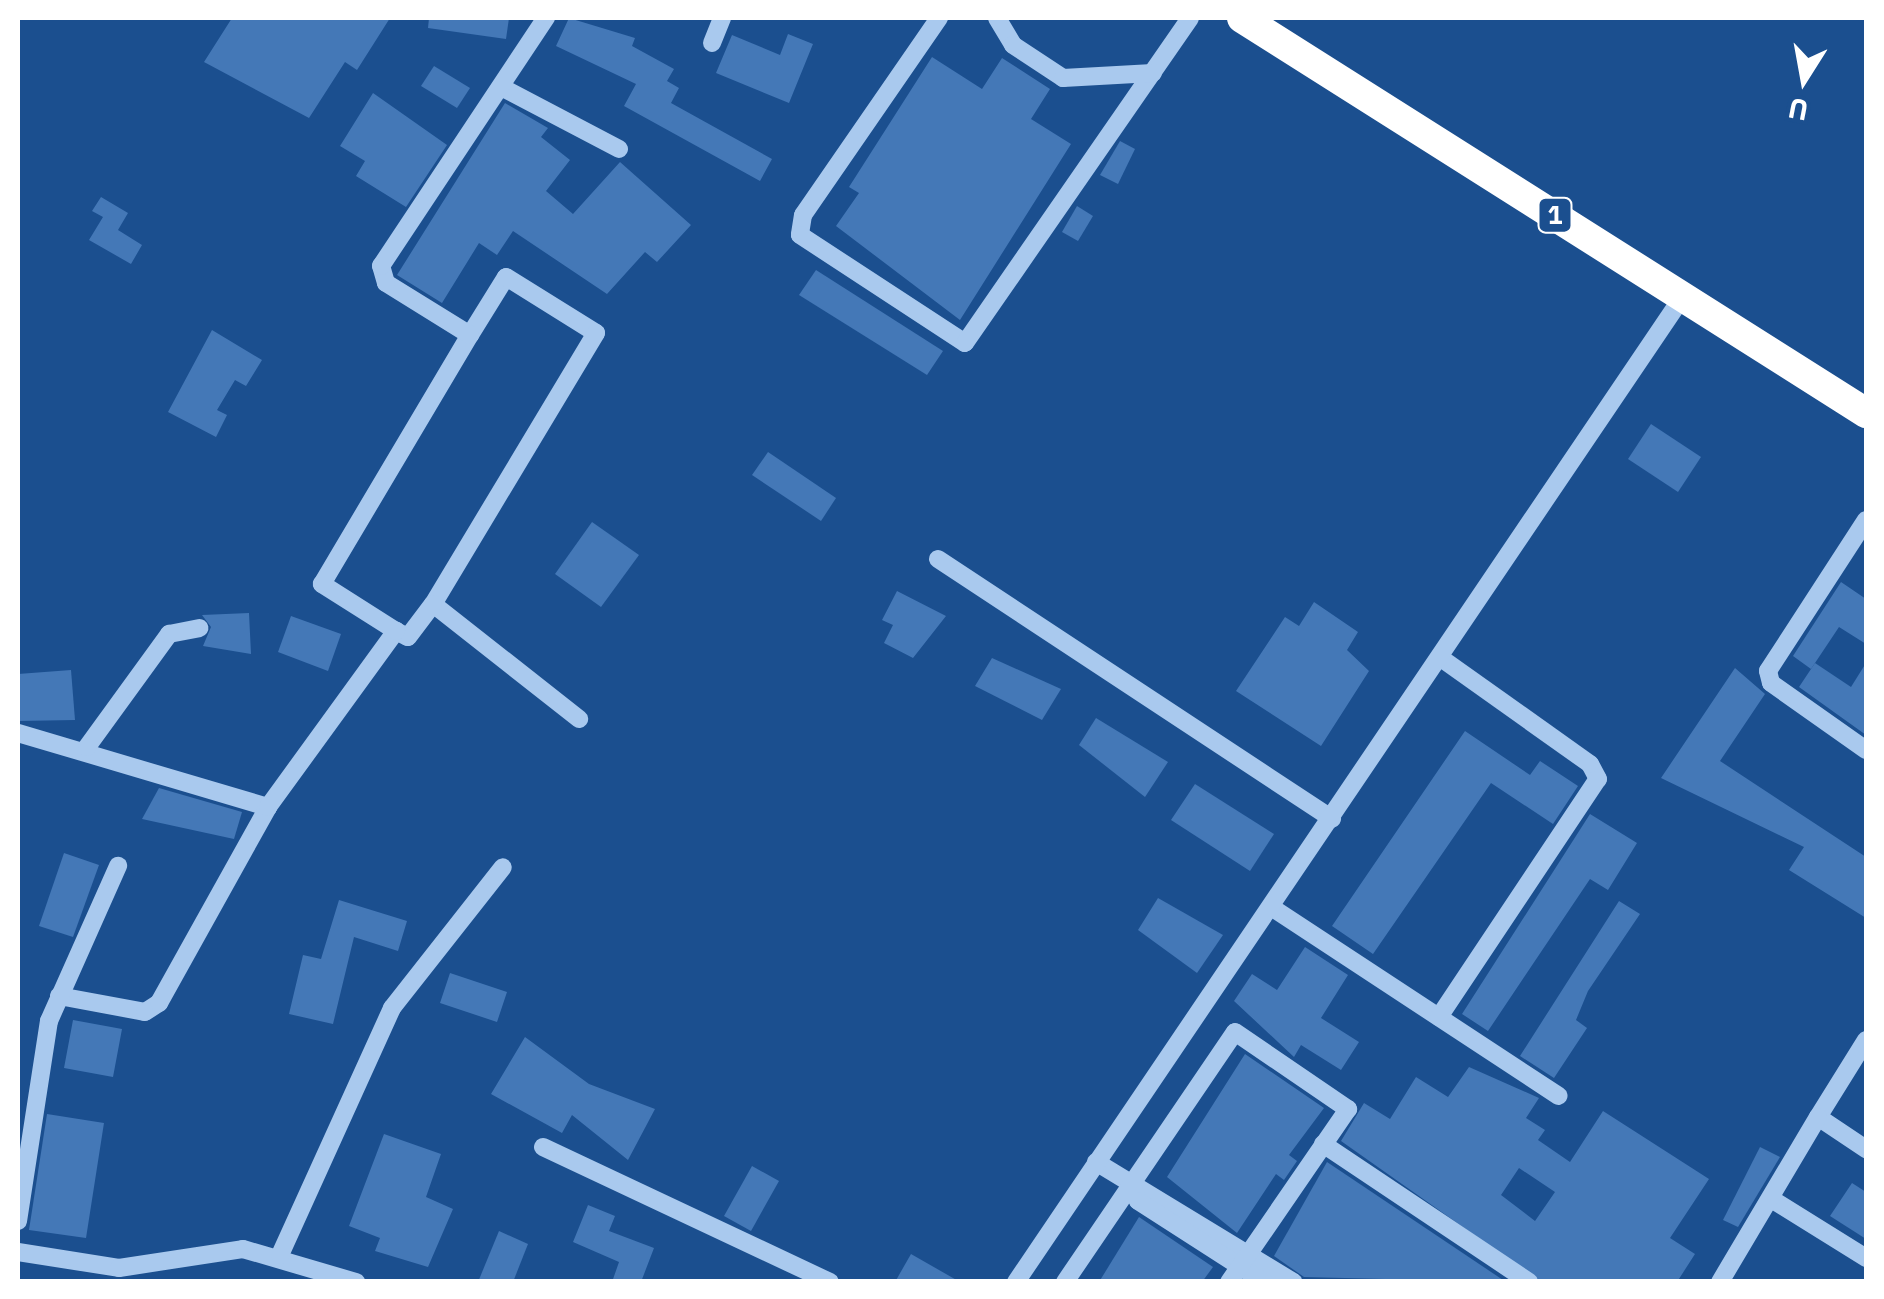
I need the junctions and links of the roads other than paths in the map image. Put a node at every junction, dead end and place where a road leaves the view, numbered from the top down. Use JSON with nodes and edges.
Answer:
{"nodes":[{"id":1,"x":546,"y":18,"type":"edge"},
{"id":2,"x":722,"y":18,"type":"edge"},
{"id":3,"x":939,"y":18,"type":"edge"},
{"id":4,"x":998,"y":18,"type":"edge"},
{"id":5,"x":1190,"y":18,"type":"edge"},
{"id":6,"x":1242,"y":18,"type":"edge"},
{"id":7,"x":712,"y":43,"type":"dead end"},
{"id":8,"x":1154,"y":73,"type":"junction"},
{"id":9,"x":503,"y":88,"type":"junction"},
{"id":10,"x":619,"y":149,"type":"dead end"},
{"id":11,"x":1682,"y":296,"type":"junction"},
{"id":12,"x":470,"y":335,"type":"junction"},
{"id":13,"x":1866,"y":413,"type":"edge"},
{"id":14,"x":1866,"y":520,"type":"edge"},
{"id":15,"x":938,"y":560,"type":"dead end"},
{"id":16,"x":432,"y":604,"type":"junction"},
{"id":17,"x":199,"y":628,"type":"dead end"},
{"id":18,"x":396,"y":631,"type":"junction"},
{"id":19,"x":1441,"y":658,"type":"junction"},
{"id":20,"x":579,"y":718,"type":"dead end"},
{"id":21,"x":18,"y":733,"type":"edge"},
{"id":22,"x":87,"y":746,"type":"junction"},
{"id":23,"x":1866,"y":750,"type":"edge"},
{"id":24,"x":268,"y":807,"type":"junction"},
{"id":25,"x":1332,"y":820,"type":"junction"},
{"id":26,"x":118,"y":866,"type":"dead end"},
{"id":27,"x":503,"y":867,"type":"dead end"},
{"id":28,"x":1272,"y":907,"type":"junction"},
{"id":29,"x":59,"y":996,"type":"junction"},
{"id":30,"x":1439,"y":1017,"type":"junction"},
{"id":31,"x":1866,"y":1040,"type":"edge"},
{"id":32,"x":1559,"y":1096,"type":"dead end"},
{"id":33,"x":1818,"y":1118,"type":"junction"},
{"id":34,"x":1323,"y":1144,"type":"junction"},
{"id":35,"x":543,"y":1147,"type":"dead end"},
{"id":36,"x":1866,"y":1149,"type":"edge"},
{"id":37,"x":1096,"y":1162,"type":"junction"},
{"id":38,"x":1132,"y":1186,"type":"junction"},
{"id":39,"x":1773,"y":1200,"type":"junction"},
{"id":40,"x":18,"y":1221,"type":"edge"},
{"id":41,"x":18,"y":1252,"type":"edge"},
{"id":42,"x":280,"y":1255,"type":"junction"},
{"id":43,"x":1866,"y":1258,"type":"edge"},
{"id":44,"x":1240,"y":1267,"type":"edge"},
{"id":45,"x":356,"y":1282,"type":"edge"},
{"id":46,"x":830,"y":1282,"type":"edge"},
{"id":47,"x":1016,"y":1282,"type":"edge"},
{"id":48,"x":1066,"y":1282,"type":"edge"},
{"id":49,"x":1264,"y":1282,"type":"edge"},
{"id":50,"x":1292,"y":1282,"type":"edge"},
{"id":51,"x":1528,"y":1282,"type":"edge"},
{"id":52,"x":1720,"y":1282,"type":"edge"}],
"edges":[{"from":1,"to":9,"type":"street"},
{"from":2,"to":7,"type":"street"},
{"from":3,"to":8,"type":"street"},
{"from":4,"to":8,"type":"street"},
{"from":5,"to":8,"type":"street"},
{"from":6,"to":11,"type":"highway","number":"1"},
{"from":9,"to":10,"type":"street"},
{"from":9,"to":12,"type":"street"},
{"from":11,"to":13,"type":"highway","number":"1"},
{"from":11,"to":19,"type":"street"},
{"from":12,"to":16,"type":"street"},
{"from":12,"to":18,"type":"street"},
{"from":14,"to":23,"type":"street"},
{"from":15,"to":25,"type":"street"},
{"from":16,"to":18,"type":"street"},
{"from":16,"to":20,"type":"street"},
{"from":17,"to":22,"type":"street"},
{"from":18,"to":24,"type":"street"},
{"from":19,"to":25,"type":"street"},
{"from":19,"to":30,"type":"street"},
{"from":21,"to":22,"type":"street"},
{"from":22,"to":24,"type":"street"},
{"from":24,"to":29,"type":"street"},
{"from":25,"to":28,"type":"street"},
{"from":26,"to":29,"type":"street"},
{"from":27,"to":42,"type":"street"},
{"from":28,"to":30,"type":"street"},
{"from":28,"to":37,"type":"street"},
{"from":29,"to":40,"type":"street"},
{"from":30,"to":32,"type":"street"},
{"from":31,"to":33,"type":"street"},
{"from":33,"to":36,"type":"street"},
{"from":33,"to":39,"type":"street"},
{"from":34,"to":38,"type":"street"},
{"from":34,"to":44,"type":"street"},
{"from":34,"to":51,"type":"street"},
{"from":35,"to":46,"type":"street"},
{"from":37,"to":38,"type":"street"},
{"from":37,"to":47,"type":"street"},
{"from":38,"to":44,"type":"street"},
{"from":38,"to":48,"type":"street"},
{"from":39,"to":43,"type":"street"},
{"from":39,"to":52,"type":"street"},
{"from":41,"to":42,"type":"street"},
{"from":42,"to":45,"type":"street"},
{"from":44,"to":49,"type":"street"},
{"from":44,"to":50,"type":"street"}]}
